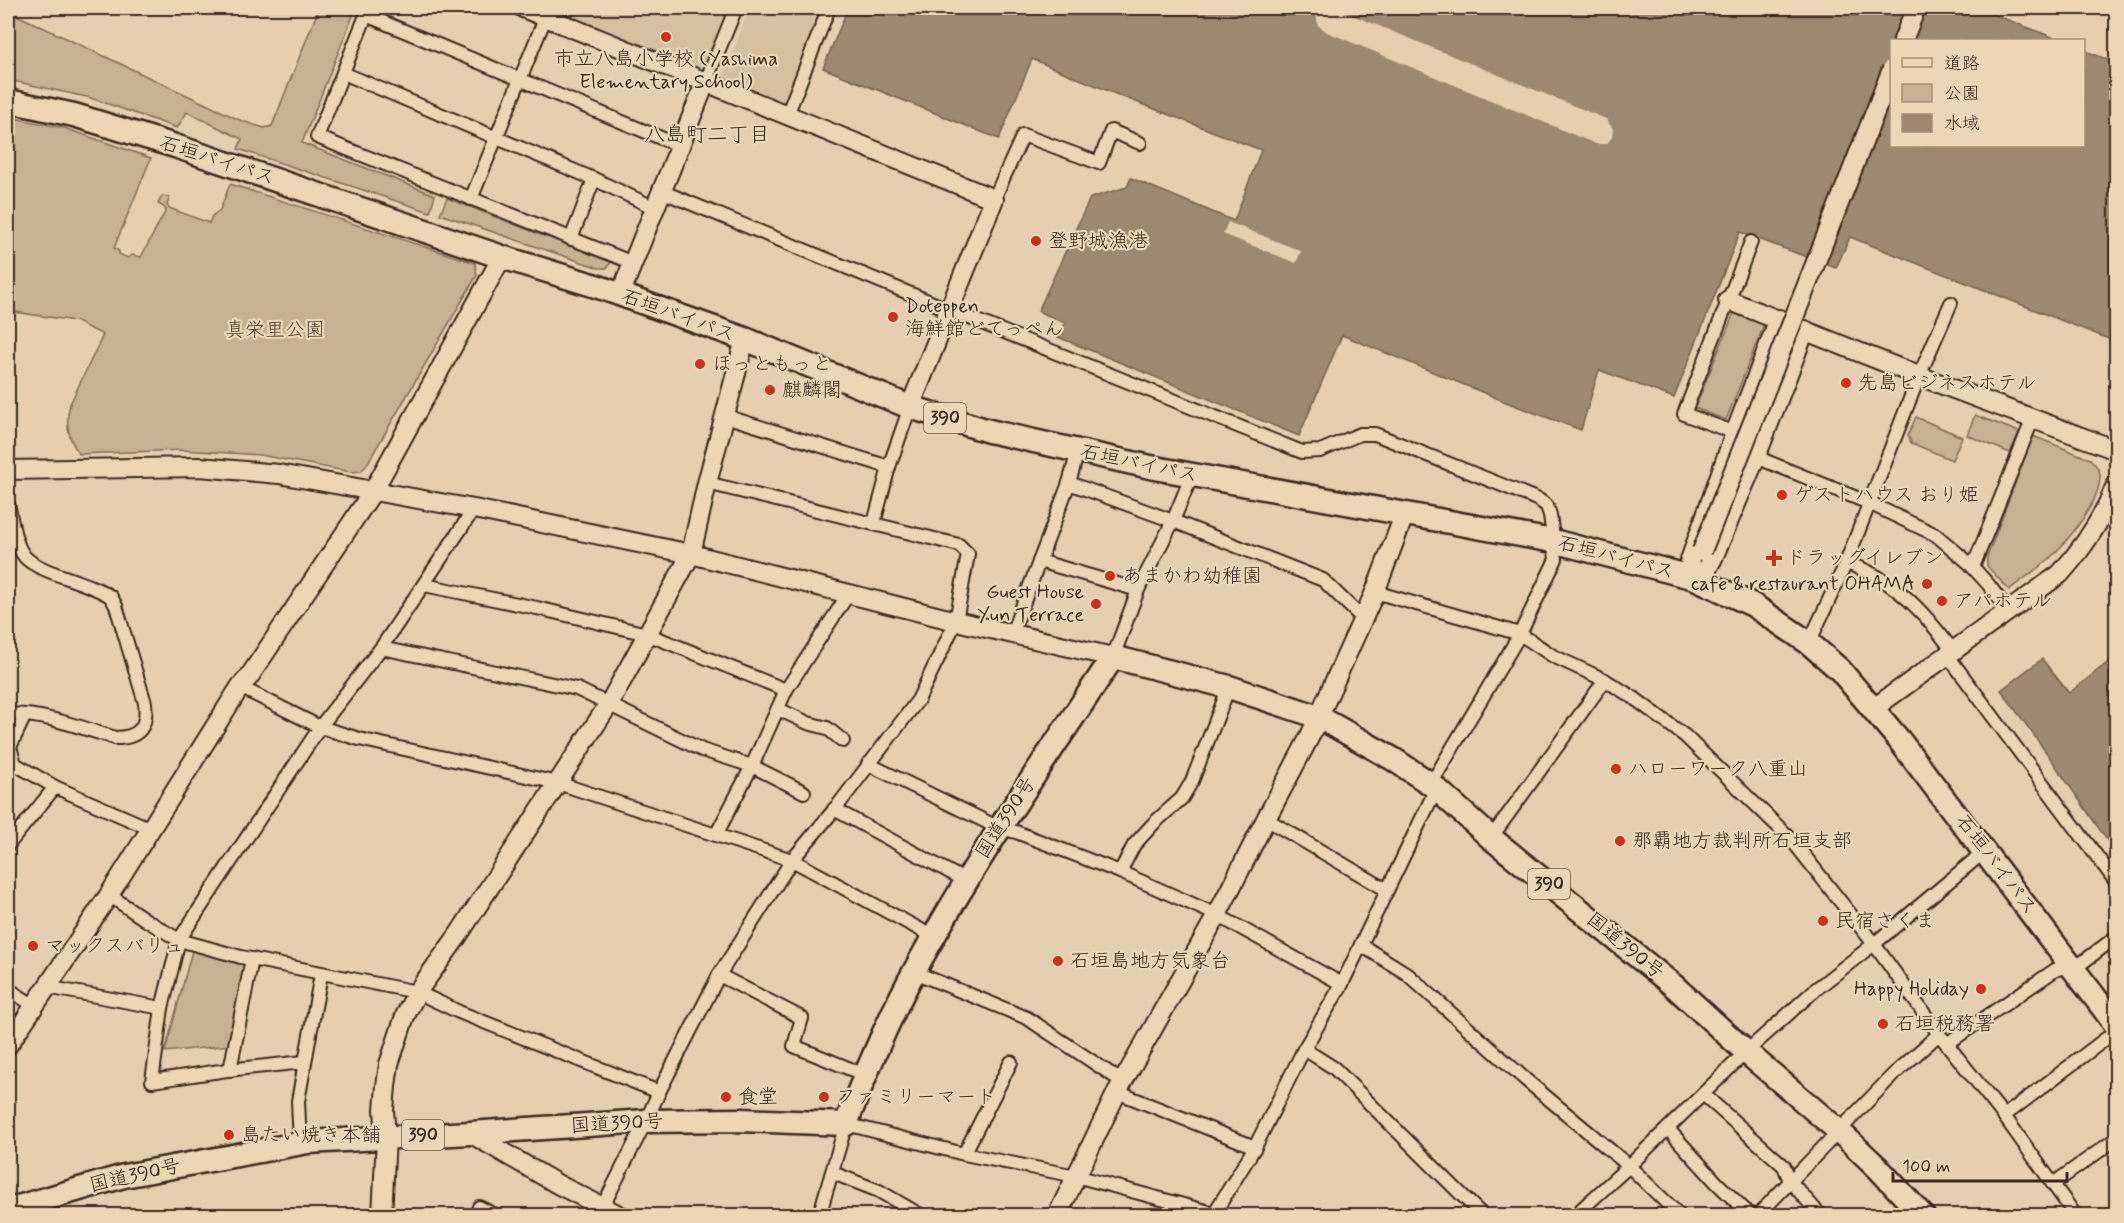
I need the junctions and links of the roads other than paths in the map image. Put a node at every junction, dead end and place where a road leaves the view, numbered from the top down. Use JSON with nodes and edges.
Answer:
{"nodes":[{"id":1,"x":524,"y":8,"type":"edge"},
{"id":2,"x":736,"y":8,"type":"edge"},
{"id":3,"x":829,"y":8,"type":"edge"},
{"id":4,"x":1916,"y":8,"type":"edge"},
{"id":5,"x":367,"y":11,"type":"edge"},
{"id":6,"x":546,"y":16,"type":"junction"},
{"id":7,"x":1903,"y":39,"type":"edge"},
{"id":8,"x":343,"y":73,"type":"junction"},
{"id":9,"x":1890,"y":74,"type":"edge"},
{"id":10,"x":520,"y":80,"type":"junction"},
{"id":11,"x":706,"y":81,"type":"junction"},
{"id":12,"x":8,"y":101,"type":"edge"},
{"id":13,"x":787,"y":115,"type":"junction"},
{"id":14,"x":497,"y":139,"type":"junction"},
{"id":15,"x":1140,"y":143,"type":"dead end"},
{"id":16,"x":680,"y":146,"type":"junction"},
{"id":17,"x":594,"y":179,"type":"junction"},
{"id":18,"x":994,"y":198,"type":"junction"},
{"id":19,"x":471,"y":199,"type":"junction"},
{"id":20,"x":658,"y":200,"type":"junction"},
{"id":21,"x":571,"y":238,"type":"junction"},
{"id":22,"x":1751,"y":242,"type":"dead end"},
{"id":23,"x":502,"y":257,"type":"junction"},
{"id":24,"x":623,"y":259,"type":"dead end"},
{"id":25,"x":620,"y":295,"type":"junction"},
{"id":26,"x":1728,"y":300,"type":"junction"},
{"id":27,"x":1951,"y":303,"type":"dead end"},
{"id":28,"x":948,"y":309,"type":"junction"},
{"id":29,"x":1779,"y":319,"type":"junction"},
{"id":30,"x":1805,"y":330,"type":"junction"},
{"id":31,"x":745,"y":339,"type":"junction"},
{"id":32,"x":1919,"y":376,"type":"junction"},
{"id":33,"x":910,"y":407,"type":"junction"},
{"id":34,"x":725,"y":416,"type":"junction"},
{"id":35,"x":2032,"y":418,"type":"junction"},
{"id":36,"x":1735,"y":433,"type":"junction"},
{"id":37,"x":1759,"y":450,"type":"junction"},
{"id":38,"x":2116,"y":450,"type":"edge"},
{"id":39,"x":1078,"y":451,"type":"junction"},
{"id":40,"x":889,"y":467,"type":"junction"},
{"id":41,"x":8,"y":470,"type":"edge"},
{"id":42,"x":1192,"y":475,"type":"junction"},
{"id":43,"x":707,"y":483,"type":"junction"},
{"id":44,"x":1069,"y":483,"type":"junction"},
{"id":45,"x":2116,"y":485,"type":"edge"},
{"id":46,"x":373,"y":491,"type":"junction"},
{"id":47,"x":1869,"y":503,"type":"junction"},
{"id":48,"x":8,"y":504,"type":"edge"},
{"id":49,"x":474,"y":509,"type":"junction"},
{"id":50,"x":1405,"y":513,"type":"junction"},
{"id":51,"x":1173,"y":521,"type":"junction"},
{"id":52,"x":874,"y":523,"type":"junction"},
{"id":53,"x":1553,"y":541,"type":"junction"},
{"id":54,"x":691,"y":554,"type":"junction"},
{"id":55,"x":1039,"y":561,"type":"junction"},
{"id":56,"x":1846,"y":563,"type":"junction"},
{"id":57,"x":1972,"y":567,"type":"junction"},
{"id":58,"x":1695,"y":578,"type":"junction"},
{"id":59,"x":424,"y":585,"type":"junction"},
{"id":60,"x":1138,"y":590,"type":"junction"},
{"id":61,"x":1375,"y":592,"type":"junction"},
{"id":62,"x":849,"y":593,"type":"junction"},
{"id":63,"x":2009,"y":612,"type":"junction"},
{"id":64,"x":1363,"y":619,"type":"junction"},
{"id":65,"x":956,"y":621,"type":"junction"},
{"id":66,"x":1012,"y":633,"type":"junction"},
{"id":67,"x":648,"y":634,"type":"junction"},
{"id":68,"x":1520,"y":634,"type":"junction"},
{"id":69,"x":1809,"y":643,"type":"junction"},
{"id":70,"x":381,"y":648,"type":"junction"},
{"id":71,"x":1950,"y":653,"type":"junction"},
{"id":72,"x":1113,"y":657,"type":"junction"},
{"id":73,"x":1605,"y":680,"type":"junction"},
{"id":74,"x":240,"y":687,"type":"junction"},
{"id":75,"x":1229,"y":687,"type":"junction"},
{"id":76,"x":786,"y":690,"type":"junction"},
{"id":77,"x":609,"y":704,"type":"junction"},
{"id":78,"x":1874,"y":708,"type":"junction"},
{"id":79,"x":778,"y":709,"type":"junction"},
{"id":80,"x":8,"y":714,"type":"edge"},
{"id":81,"x":25,"y":715,"type":"junction"},
{"id":82,"x":1319,"y":717,"type":"junction"},
{"id":83,"x":320,"y":727,"type":"junction"},
{"id":84,"x":843,"y":741,"type":"dead end"},
{"id":85,"x":9,"y":754,"type":"edge"},
{"id":86,"x":868,"y":764,"type":"junction"},
{"id":87,"x":752,"y":766,"type":"junction"},
{"id":88,"x":558,"y":783,"type":"junction"},
{"id":89,"x":1433,"y":786,"type":"junction"},
{"id":90,"x":55,"y":787,"type":"junction"},
{"id":91,"x":804,"y":792,"type":"dead end"},
{"id":92,"x":834,"y":809,"type":"junction"},
{"id":93,"x":1266,"y":819,"type":"junction"},
{"id":94,"x":149,"y":828,"type":"junction"},
{"id":95,"x":999,"y":828,"type":"junction"},
{"id":96,"x":716,"y":835,"type":"junction"},
{"id":97,"x":1491,"y":838,"type":"junction"},
{"id":98,"x":8,"y":845,"type":"edge"},
{"id":99,"x":1985,"y":851,"type":"junction"},
{"id":100,"x":792,"y":860,"type":"junction"},
{"id":101,"x":1120,"y":872,"type":"junction"},
{"id":102,"x":966,"y":881,"type":"junction"},
{"id":103,"x":2116,"y":882,"type":"edge"},
{"id":104,"x":1387,"y":890,"type":"junction"},
{"id":105,"x":109,"y":894,"type":"junction"},
{"id":106,"x":1217,"y":915,"type":"junction"},
{"id":107,"x":934,"y":937,"type":"junction"},
{"id":108,"x":2116,"y":937,"type":"edge"},
{"id":109,"x":180,"y":940,"type":"junction"},
{"id":110,"x":1874,"y":944,"type":"junction"},
{"id":111,"x":1361,"y":945,"type":"junction"},
{"id":112,"x":252,"y":959,"type":"junction"},
{"id":113,"x":2072,"y":966,"type":"junction"},
{"id":114,"x":914,"y":972,"type":"junction"},
{"id":115,"x":321,"y":974,"type":"junction"},
{"id":116,"x":719,"y":975,"type":"junction"},
{"id":117,"x":1341,"y":984,"type":"junction"},
{"id":118,"x":46,"y":987,"type":"junction"},
{"id":119,"x":8,"y":989,"type":"edge"},
{"id":120,"x":417,"y":992,"type":"junction"},
{"id":121,"x":33,"y":1005,"type":"junction"},
{"id":122,"x":162,"y":1008,"type":"junction"},
{"id":123,"x":2116,"y":1025,"type":"edge"},
{"id":124,"x":2116,"y":1031,"type":"edge"},
{"id":125,"x":1944,"y":1039,"type":"junction"},
{"id":126,"x":8,"y":1045,"type":"edge"},
{"id":127,"x":1304,"y":1049,"type":"junction"},
{"id":128,"x":1746,"y":1052,"type":"junction"},
{"id":129,"x":304,"y":1062,"type":"junction"},
{"id":130,"x":1011,"y":1062,"type":"dead end"},
{"id":131,"x":230,"y":1070,"type":"junction"},
{"id":132,"x":865,"y":1075,"type":"junction"},
{"id":133,"x":1120,"y":1087,"type":"junction"},
{"id":134,"x":659,"y":1092,"type":"junction"},
{"id":135,"x":1703,"y":1094,"type":"junction"},
{"id":136,"x":2004,"y":1116,"type":"junction"},
{"id":137,"x":646,"y":1121,"type":"junction"},
{"id":138,"x":846,"y":1124,"type":"junction"},
{"id":139,"x":1668,"y":1129,"type":"junction"},
{"id":140,"x":1840,"y":1132,"type":"junction"},
{"id":141,"x":470,"y":1133,"type":"junction"},
{"id":142,"x":386,"y":1137,"type":"junction"},
{"id":143,"x":2116,"y":1139,"type":"edge"},
{"id":144,"x":300,"y":1143,"type":"junction"},
{"id":145,"x":1255,"y":1147,"type":"junction"},
{"id":146,"x":964,"y":1154,"type":"junction"},
{"id":147,"x":1629,"y":1166,"type":"junction"},
{"id":148,"x":832,"y":1173,"type":"junction"},
{"id":149,"x":1076,"y":1176,"type":"junction"},
{"id":150,"x":1790,"y":1181,"type":"junction"},
{"id":151,"x":2053,"y":1184,"type":"junction"},
{"id":152,"x":15,"y":1211,"type":"edge"},
{"id":153,"x":601,"y":1211,"type":"edge"},
{"id":154,"x":1211,"y":1213,"type":"edge"},
{"id":155,"x":1579,"y":1214,"type":"edge"},
{"id":156,"x":382,"y":1215,"type":"edge"},
{"id":157,"x":476,"y":1215,"type":"edge"},
{"id":158,"x":497,"y":1215,"type":"edge"},
{"id":159,"x":621,"y":1215,"type":"edge"},
{"id":160,"x":819,"y":1215,"type":"edge"},
{"id":161,"x":922,"y":1215,"type":"edge"},
{"id":162,"x":1057,"y":1215,"type":"edge"},
{"id":163,"x":1483,"y":1215,"type":"edge"},
{"id":164,"x":1680,"y":1215,"type":"edge"},
{"id":165,"x":1751,"y":1215,"type":"edge"},
{"id":166,"x":1757,"y":1215,"type":"edge"},
{"id":167,"x":1821,"y":1215,"type":"edge"},
{"id":168,"x":1923,"y":1215,"type":"edge"},
{"id":169,"x":2076,"y":1215,"type":"edge"}],
"edges":[{"from":1,"to":6,"type":"street"},
{"from":2,"to":11,"type":"street"},
{"from":3,"to":13,"type":"street"},
{"from":4,"to":7,"type":"street"},
{"from":5,"to":8,"type":"street"},
{"from":5,"to":10,"type":"street"},
{"from":6,"to":10,"type":"street"},
{"from":6,"to":11,"type":"street"},
{"from":8,"to":14,"type":"street"},
{"from":8,"to":19,"type":"street"},
{"from":9,"to":58,"type":"street","bridge":true},
{"from":10,"to":14,"type":"street"},
{"from":10,"to":16,"type":"street"},
{"from":11,"to":13,"type":"street"},
{"from":11,"to":16,"type":"street"},
{"from":12,"to":23,"type":"highway","name":"石垣バイパス","number":"390"},
{"from":13,"to":18,"type":"street"},
{"from":14,"to":17,"type":"street"},
{"from":14,"to":19,"type":"street"},
{"from":15,"to":18,"type":"street"},
{"from":16,"to":20,"type":"street"},
{"from":17,"to":20,"type":"street"},
{"from":17,"to":21,"type":"street"},
{"from":18,"to":28,"type":"street"},
{"from":19,"to":21,"type":"street"},
{"from":20,"to":25,"type":"street"},
{"from":20,"to":28,"type":"street"},
{"from":21,"to":24,"type":"street"},
{"from":22,"to":26,"type":"street"},
{"from":23,"to":25,"type":"highway","name":"石垣バイパス","number":"390"},
{"from":23,"to":46,"type":"street"},
{"from":25,"to":31,"type":"highway","name":"石垣バイパス","number":"390"},
{"from":26,"to":29,"type":"street"},
{"from":26,"to":36,"type":"street"},
{"from":27,"to":32,"type":"street"},
{"from":28,"to":33,"type":"street"},
{"from":28,"to":53,"type":"street"},
{"from":29,"to":30,"type":"street"},
{"from":29,"to":36,"type":"street"},
{"from":30,"to":32,"type":"street"},
{"from":30,"to":37,"type":"street"},
{"from":31,"to":33,"type":"highway","name":"石垣バイパス","number":"390"},
{"from":31,"to":34,"type":"street"},
{"from":32,"to":35,"type":"street"},
{"from":32,"to":47,"type":"street"},
{"from":33,"to":39,"type":"highway","name":"石垣バイパス","number":"390"},
{"from":33,"to":40,"type":"street"},
{"from":34,"to":40,"type":"street"},
{"from":34,"to":43,"type":"street"},
{"from":35,"to":38,"type":"street"},
{"from":35,"to":57,"type":"street"},
{"from":36,"to":37,"type":"street"},
{"from":36,"to":58,"type":"street"},
{"from":37,"to":47,"type":"street"},
{"from":37,"to":58,"type":"street"},
{"from":39,"to":42,"type":"highway","name":"石垣バイパス","number":"390"},
{"from":39,"to":44,"type":"street"},
{"from":40,"to":52,"type":"street"},
{"from":41,"to":46,"type":"street"},
{"from":42,"to":50,"type":"highway","name":"石垣バイパス","number":"390"},
{"from":42,"to":51,"type":"street"},
{"from":43,"to":52,"type":"street"},
{"from":43,"to":54,"type":"street"},
{"from":44,"to":51,"type":"street"},
{"from":44,"to":55,"type":"street"},
{"from":45,"to":63,"type":"street"},
{"from":46,"to":49,"type":"street"},
{"from":46,"to":74,"type":"street"},
{"from":47,"to":56,"type":"street"},
{"from":47,"to":57,"type":"street"},
{"from":48,"to":81,"type":"street"},
{"from":49,"to":54,"type":"street"},
{"from":49,"to":59,"type":"street"},
{"from":50,"to":53,"type":"highway","name":"石垣バイパス","number":"390"},
{"from":50,"to":61,"type":"street"},
{"from":51,"to":60,"type":"street"},
{"from":51,"to":64,"type":"street"},
{"from":52,"to":65,"type":"street"},
{"from":53,"to":58,"type":"highway","name":"石垣バイパス","number":"390"},
{"from":53,"to":68,"type":"street"},
{"from":54,"to":62,"type":"street"},
{"from":54,"to":67,"type":"street"},
{"from":55,"to":60,"type":"street"},
{"from":55,"to":66,"type":"street"},
{"from":56,"to":69,"type":"street"},
{"from":56,"to":71,"type":"street"},
{"from":57,"to":63,"type":"street"},
{"from":58,"to":69,"type":"highway","name":"石垣バイパス","number":"390"},
{"from":59,"to":67,"type":"street"},
{"from":59,"to":70,"type":"street"},
{"from":60,"to":72,"type":"street"},
{"from":61,"to":64,"type":"street"},
{"from":61,"to":68,"type":"street"},
{"from":62,"to":65,"type":"street"},
{"from":62,"to":76,"type":"street"},
{"from":63,"to":71,"type":"street"},
{"from":64,"to":82,"type":"street"},
{"from":65,"to":66,"type":"street"},
{"from":65,"to":86,"type":"street"},
{"from":66,"to":72,"type":"street"},
{"from":67,"to":76,"type":"street"},
{"from":67,"to":77,"type":"street"},
{"from":68,"to":73,"type":"street"},
{"from":68,"to":89,"type":"street"},
{"from":69,"to":78,"type":"highway","name":"石垣バイパス","number":"390"},
{"from":70,"to":77,"type":"street"},
{"from":70,"to":83,"type":"street"},
{"from":71,"to":78,"type":"street"},
{"from":71,"to":103,"type":"street"},
{"from":72,"to":75,"type":"highway","name":"国道390号","number":"390"},
{"from":72,"to":95,"type":"highway","name":"国道390号"},
{"from":73,"to":97,"type":"street"},
{"from":73,"to":110,"type":"street"},
{"from":74,"to":83,"type":"street"},
{"from":74,"to":94,"type":"street"},
{"from":75,"to":82,"type":"highway","name":"国道390号","number":"390"},
{"from":75,"to":101,"type":"street"},
{"from":76,"to":79,"type":"street"},
{"from":77,"to":87,"type":"street"},
{"from":77,"to":88,"type":"street"},
{"from":78,"to":99,"type":"highway","name":"石垣バイパス","number":"390"},
{"from":79,"to":84,"type":"street"},
{"from":79,"to":87,"type":"street"},
{"from":80,"to":81,"type":"street"},
{"from":81,"to":85,"type":"street"},
{"from":82,"to":89,"type":"highway","name":"国道390号","number":"390"},
{"from":82,"to":93,"type":"street"},
{"from":83,"to":88,"type":"street"},
{"from":83,"to":109,"type":"street"},
{"from":85,"to":90,"type":"street"},
{"from":86,"to":92,"type":"street"},
{"from":86,"to":95,"type":"street"},
{"from":87,"to":91,"type":"street"},
{"from":87,"to":96,"type":"street"},
{"from":88,"to":96,"type":"street"},
{"from":88,"to":120,"type":"street"},
{"from":89,"to":97,"type":"highway","name":"国道390号","number":"390"},
{"from":89,"to":104,"type":"street"},
{"from":90,"to":94,"type":"street"},
{"from":90,"to":98,"type":"street"},
{"from":92,"to":100,"type":"street"},
{"from":92,"to":102,"type":"street"},
{"from":93,"to":104,"type":"street"},
{"from":93,"to":106,"type":"street"},
{"from":94,"to":105,"type":"street"},
{"from":95,"to":101,"type":"street"},
{"from":95,"to":102,"type":"highway","name":"国道390号"},
{"from":96,"to":100,"type":"street"},
{"from":97,"to":128,"type":"highway","name":"国道390号","number":"390"},
{"from":99,"to":110,"type":"street"},
{"from":99,"to":113,"type":"highway","name":"石垣バイパス","number":"390"},
{"from":100,"to":107,"type":"street"},
{"from":100,"to":116,"type":"street"},
{"from":101,"to":106,"type":"street"},
{"from":102,"to":107,"type":"highway","name":"国道390号"},
{"from":104,"to":111,"type":"street"},
{"from":105,"to":109,"type":"street"},
{"from":105,"to":118,"type":"street"},
{"from":106,"to":117,"type":"street"},
{"from":106,"to":133,"type":"street"},
{"from":107,"to":114,"type":"highway","name":"国道390号"},
{"from":108,"to":113,"type":"street"},
{"from":109,"to":112,"type":"street"},
{"from":109,"to":122,"type":"street"},
{"from":110,"to":125,"type":"street"},
{"from":110,"to":128,"type":"street"},
{"from":111,"to":117,"type":"street"},
{"from":111,"to":147,"type":"street"},
{"from":112,"to":115,"type":"street"},
{"from":112,"to":131,"type":"street"},
{"from":113,"to":123,"type":"highway","name":"石垣バイパス","number":"390"},
{"from":113,"to":125,"type":"street"},
{"from":114,"to":132,"type":"highway","name":"国道390号"},
{"from":114,"to":133,"type":"street"},
{"from":115,"to":120,"type":"street"},
{"from":115,"to":129,"type":"street"},
{"from":116,"to":132,"type":"street"},
{"from":116,"to":134,"type":"street"},
{"from":117,"to":127,"type":"street"},
{"from":118,"to":121,"type":"street"},
{"from":118,"to":122,"type":"street"},
{"from":119,"to":121,"type":"street"},
{"from":120,"to":134,"type":"street"},
{"from":120,"to":142,"type":"street"},
{"from":121,"to":126,"type":"street"},
{"from":122,"to":131,"type":"street"},
{"from":124,"to":136,"type":"street"},
{"from":125,"to":136,"type":"street"},
{"from":125,"to":140,"type":"street"},
{"from":127,"to":145,"type":"street"},
{"from":127,"to":163,"type":"street"},
{"from":128,"to":135,"type":"street"},
{"from":128,"to":140,"type":"highway","name":"国道390号","number":"390"},
{"from":129,"to":131,"type":"street"},
{"from":129,"to":144,"type":"street"},
{"from":130,"to":146,"type":"street"},
{"from":132,"to":138,"type":"highway","name":"国道390号"},
{"from":133,"to":145,"type":"street"},
{"from":133,"to":149,"type":"street"},
{"from":134,"to":137,"type":"street"},
{"from":135,"to":139,"type":"street"},
{"from":135,"to":150,"type":"street"},
{"from":136,"to":151,"type":"street"},
{"from":137,"to":138,"type":"highway","name":"国道390号","number":"390"},
{"from":137,"to":141,"type":"highway","name":"国道390号","number":"390"},
{"from":137,"to":153,"type":"street"},
{"from":138,"to":146,"type":"street"},
{"from":138,"to":148,"type":"street"},
{"from":139,"to":147,"type":"street"},
{"from":139,"to":165,"type":"street"},
{"from":140,"to":150,"type":"street"},
{"from":140,"to":168,"type":"highway","name":"国道390号","number":"390"},
{"from":141,"to":142,"type":"highway","name":"国道390号","number":"390"},
{"from":141,"to":153,"type":"street"},
{"from":142,"to":144,"type":"highway","name":"国道390号","number":"390"},
{"from":142,"to":156,"type":"street"},
{"from":143,"to":151,"type":"street"},
{"from":144,"to":152,"type":"highway","name":"国道390号","number":"390"},
{"from":145,"to":154,"type":"street"},
{"from":146,"to":149,"type":"street"},
{"from":147,"to":155,"type":"street"},
{"from":147,"to":164,"type":"street"},
{"from":148,"to":160,"type":"street"},
{"from":148,"to":161,"type":"street"},
{"from":149,"to":154,"type":"street"},
{"from":149,"to":162,"type":"street"},
{"from":150,"to":166,"type":"street"},
{"from":150,"to":167,"type":"street"},
{"from":151,"to":169,"type":"street"},
{"from":153,"to":159,"type":"street"},
{"from":157,"to":158,"type":"street"}]}
